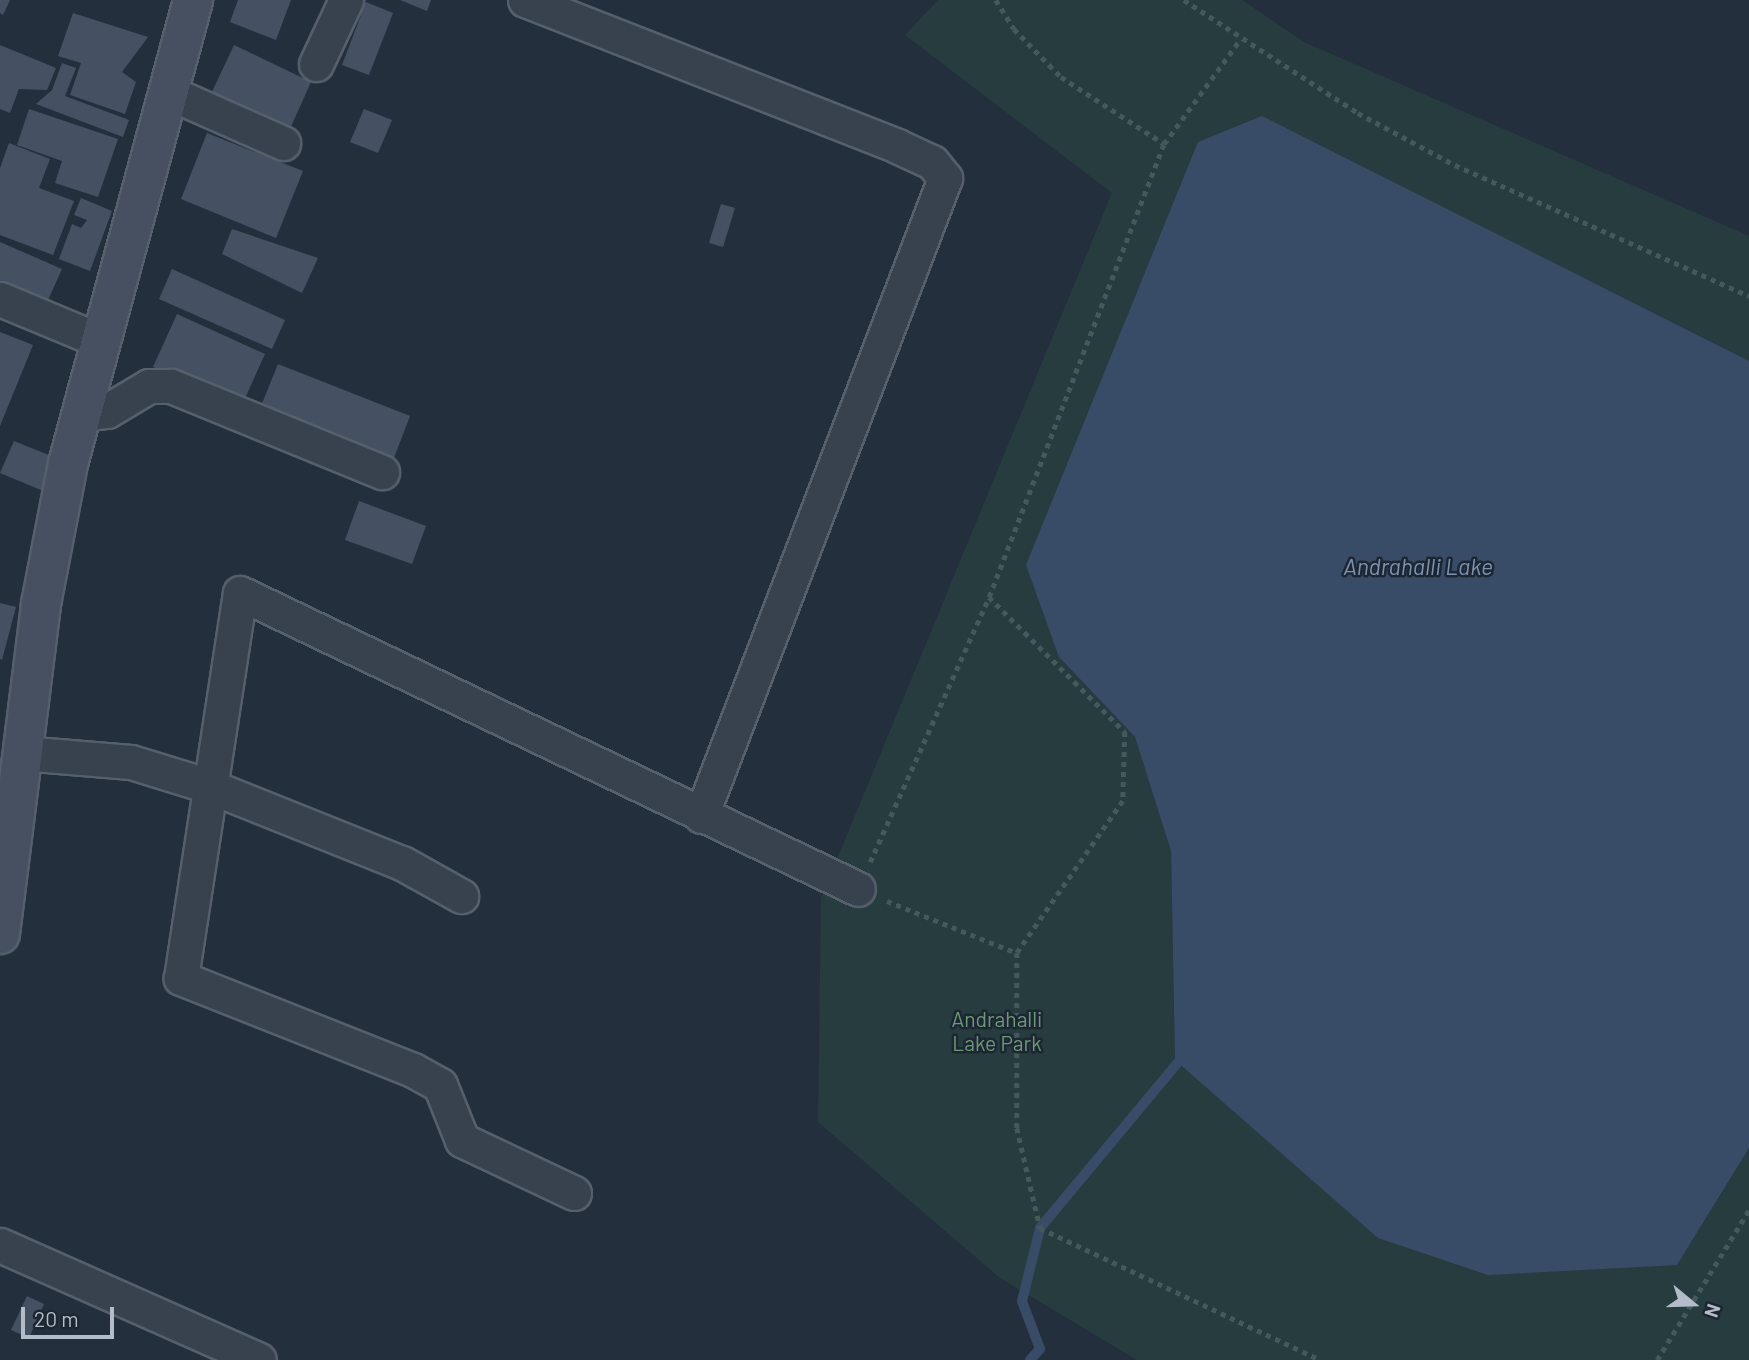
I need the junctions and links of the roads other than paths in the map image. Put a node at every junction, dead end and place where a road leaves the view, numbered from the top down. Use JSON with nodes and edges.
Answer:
{"nodes":[{"id":1,"x":192,"y":0,"type":"edge"},
{"id":2,"x":346,"y":0,"type":"edge"},
{"id":3,"x":525,"y":0,"type":"edge"},
{"id":4,"x":316,"y":64,"type":"dead end"},
{"id":5,"x":168,"y":92,"type":"junction"},
{"id":6,"x":283,"y":143,"type":"dead end"},
{"id":7,"x":0,"y":299,"type":"edge"},
{"id":8,"x":101,"y":341,"type":"junction"},
{"id":9,"x":82,"y":414,"type":"junction"},
{"id":10,"x":382,"y":472,"type":"dead end"},
{"id":11,"x":22,"y":753,"type":"junction"},
{"id":12,"x":209,"y":786,"type":"junction"},
{"id":13,"x":701,"y":816,"type":"junction"},
{"id":14,"x":858,"y":889,"type":"road end"},
{"id":15,"x":461,"y":896,"type":"dead end"},
{"id":16,"x":0,"y":934,"type":"edge"},
{"id":17,"x":574,"y":1193,"type":"dead end"},
{"id":18,"x":0,"y":1245,"type":"edge"},
{"id":19,"x":259,"y":1360,"type":"edge"}],
"edges":[{"from":1,"to":5,"type":"street"},
{"from":2,"to":4,"type":"street"},
{"from":3,"to":13,"type":"street"},
{"from":5,"to":6,"type":"street"},
{"from":5,"to":8,"type":"street"},
{"from":7,"to":8,"type":"street"},
{"from":8,"to":9,"type":"street"},
{"from":9,"to":10,"type":"street"},
{"from":9,"to":11,"type":"street"},
{"from":11,"to":12,"type":"street"},
{"from":11,"to":16,"type":"street"},
{"from":12,"to":13,"type":"street"},
{"from":12,"to":15,"type":"street"},
{"from":12,"to":17,"type":"street"},
{"from":13,"to":14,"type":"street"},
{"from":18,"to":19,"type":"street"}]}
